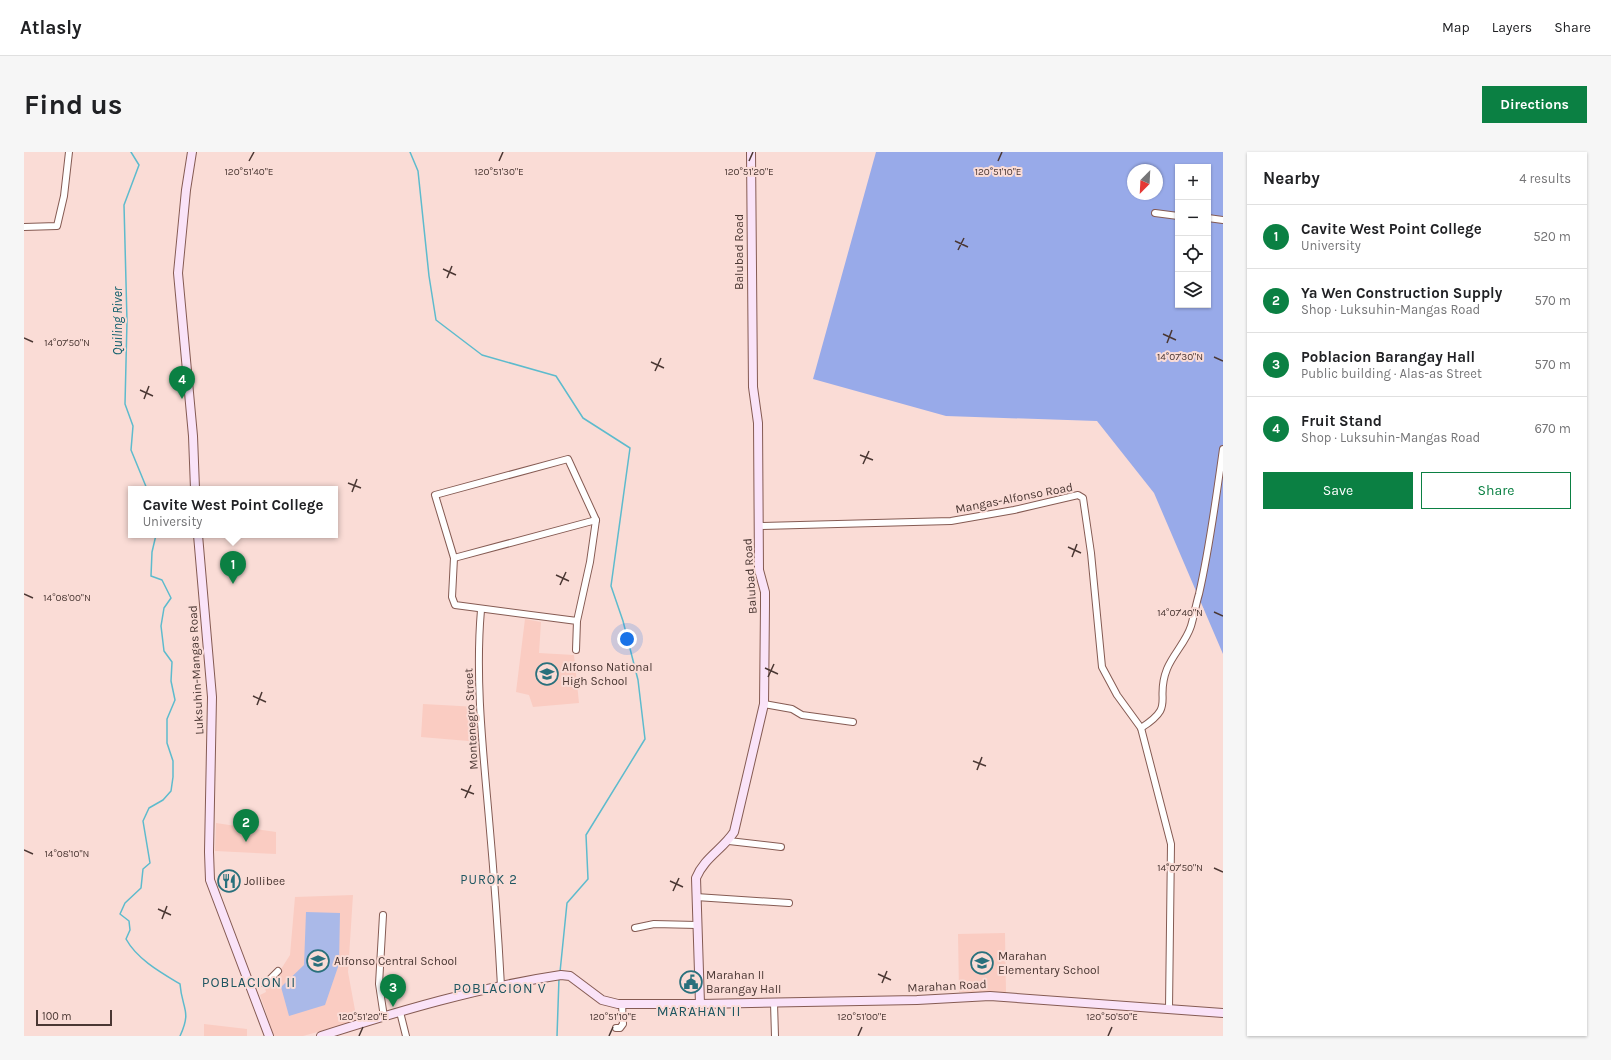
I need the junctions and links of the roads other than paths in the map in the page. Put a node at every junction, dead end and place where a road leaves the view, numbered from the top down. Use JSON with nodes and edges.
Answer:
{"nodes":[{"id":1,"x":69,"y":152,"type":"edge"},
{"id":2,"x":192,"y":152,"type":"edge"},
{"id":3,"x":751,"y":152,"type":"edge"},
{"id":4,"x":1154,"y":213,"type":"dead end"},
{"id":5,"x":1175,"y":216,"type":"edge"},
{"id":6,"x":1211,"y":218,"type":"edge"},
{"id":7,"x":1223,"y":220,"type":"edge"},
{"id":8,"x":24,"y":227,"type":"edge"},
{"id":9,"x":1223,"y":449,"type":"edge"},
{"id":10,"x":195,"y":486,"type":"edge"},
{"id":11,"x":596,"y":520,"type":"junction"},
{"id":12,"x":759,"y":526,"type":"junction"},
{"id":13,"x":198,"y":538,"type":"edge"},
{"id":14,"x":454,"y":558,"type":"junction"},
{"id":15,"x":481,"y":610,"type":"junction"},
{"id":16,"x":577,"y":621,"type":"junction"},
{"id":17,"x":576,"y":650,"type":"dead end"},
{"id":18,"x":764,"y":704,"type":"junction"},
{"id":19,"x":853,"y":722,"type":"dead end"},
{"id":20,"x":1141,"y":728,"type":"junction"},
{"id":21,"x":729,"y":841,"type":"junction"},
{"id":22,"x":781,"y":847,"type":"dead end"},
{"id":23,"x":696,"y":897,"type":"junction"},
{"id":24,"x":789,"y":902,"type":"dead end"},
{"id":25,"x":383,"y":915,"type":"dead end"},
{"id":26,"x":697,"y":925,"type":"junction"},
{"id":27,"x":635,"y":928,"type":"dead end"},
{"id":28,"x":278,"y":971,"type":"dead end"},
{"id":29,"x":251,"y":986,"type":"junction"},
{"id":30,"x":501,"y":986,"type":"junction"},
{"id":31,"x":774,"y":1003,"type":"junction"},
{"id":32,"x":622,"y":1004,"type":"junction"},
{"id":33,"x":700,"y":1004,"type":"junction"},
{"id":34,"x":1169,"y":1008,"type":"junction"},
{"id":35,"x":400,"y":1012,"type":"junction"},
{"id":36,"x":1223,"y":1013,"type":"edge"},
{"id":37,"x":384,"y":1017,"type":"junction"},
{"id":38,"x":616,"y":1028,"type":"dead end"},
{"id":39,"x":269,"y":1036,"type":"edge"},
{"id":40,"x":321,"y":1036,"type":"edge"},
{"id":41,"x":406,"y":1036,"type":"edge"},
{"id":42,"x":775,"y":1036,"type":"edge"}],
"edges":[{"from":1,"to":8,"type":"street"},
{"from":2,"to":10,"type":"main road"},
{"from":3,"to":12,"type":"main road","name":"Balubad Road"},
{"from":4,"to":5,"type":"street"},
{"from":6,"to":7,"type":"street"},
{"from":9,"to":20,"type":"street"},
{"from":11,"to":14,"type":"street"},
{"from":11,"to":14,"type":"street"},
{"from":11,"to":16,"type":"street"},
{"from":12,"to":18,"type":"main road","name":"Balubad Road"},
{"from":12,"to":20,"type":"street","name":"Mangas-Alfonso Road"},
{"from":13,"to":29,"type":"main road","name":"Luksuhin-Mangas Road"},
{"from":14,"to":15,"type":"street"},
{"from":15,"to":16,"type":"street"},
{"from":15,"to":30,"type":"street","name":"Montenegro Street"},
{"from":16,"to":17,"type":"street"},
{"from":18,"to":19,"type":"street"},
{"from":18,"to":21,"type":"main road","name":"Balubad Road"},
{"from":20,"to":34,"type":"street","name":"Mangas-Alfonso Road"},
{"from":21,"to":22,"type":"street"},
{"from":21,"to":23,"type":"main road","name":"Balubad Road"},
{"from":23,"to":24,"type":"street"},
{"from":23,"to":26,"type":"main road","name":"Balubad Road"},
{"from":25,"to":37,"type":"street"},
{"from":26,"to":27,"type":"street"},
{"from":26,"to":33,"type":"main road","name":"Balubad Road"},
{"from":28,"to":29,"type":"street"},
{"from":29,"to":39,"type":"main road","name":"Luksuhin-Mangas Road"},
{"from":30,"to":32,"type":"main road","name":"Marahan Road"},
{"from":30,"to":35,"type":"main road"},
{"from":31,"to":33,"type":"main road","name":"Marahan Road"},
{"from":31,"to":34,"type":"main road","name":"Marahan Road"},
{"from":31,"to":42,"type":"street"},
{"from":32,"to":33,"type":"main road","name":"Marahan Road"},
{"from":32,"to":38,"type":"street"},
{"from":34,"to":36,"type":"main road","name":"Marahan Road"},
{"from":35,"to":37,"type":"main road"},
{"from":35,"to":41,"type":"street"},
{"from":37,"to":40,"type":"main road"}]}
